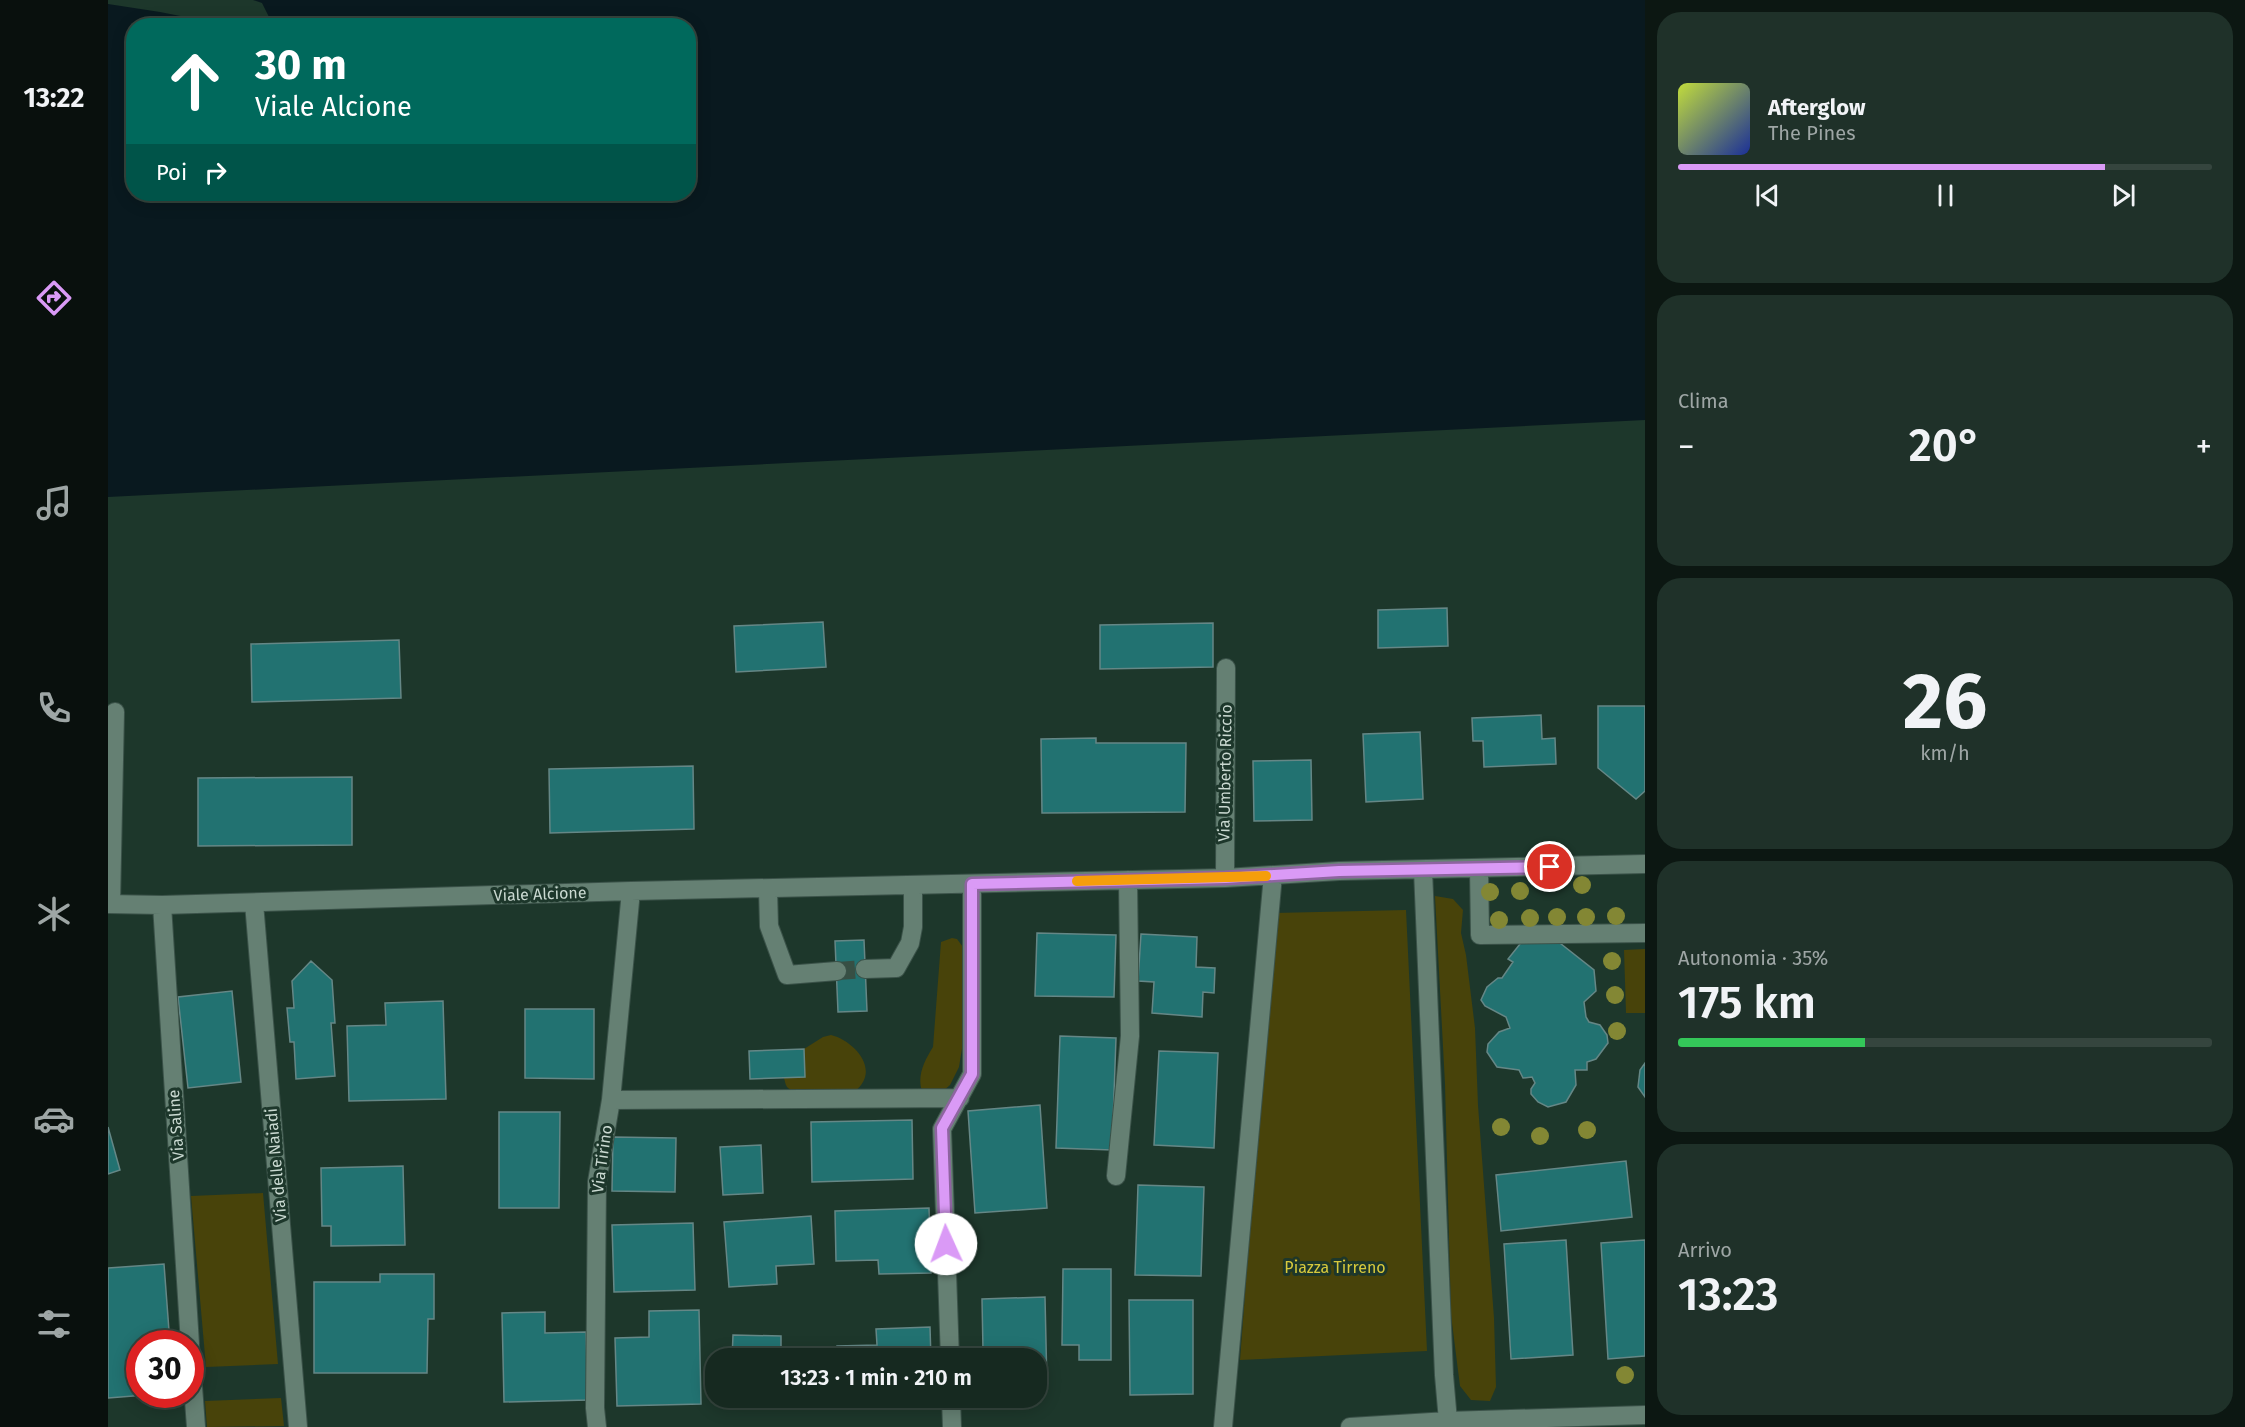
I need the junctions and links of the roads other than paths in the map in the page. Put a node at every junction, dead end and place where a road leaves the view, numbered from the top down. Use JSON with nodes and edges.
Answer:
{"nodes":[{"id":1,"x":1226,"y":668,"type":"dead end"},
{"id":2,"x":115,"y":712,"type":"dead end"},
{"id":3,"x":1645,"y":864,"type":"edge"},
{"id":4,"x":1479,"y":869,"type":"junction"},
{"id":5,"x":1423,"y":870,"type":"junction"},
{"id":6,"x":1273,"y":875,"type":"junction"},
{"id":7,"x":1225,"y":878,"type":"junction"},
{"id":8,"x":1128,"y":880,"type":"junction"},
{"id":9,"x":972,"y":884,"type":"junction"},
{"id":10,"x":913,"y":885,"type":"junction"},
{"id":11,"x":768,"y":889,"type":"junction"},
{"id":12,"x":631,"y":891,"type":"junction"},
{"id":13,"x":254,"y":903,"type":"junction"},
{"id":14,"x":110,"y":904,"type":"edge"},
{"id":15,"x":162,"y":905,"type":"junction"},
{"id":16,"x":1645,"y":933,"type":"edge"},
{"id":17,"x":865,"y":969,"type":"tunnel mouth"},
{"id":18,"x":837,"y":971,"type":"tunnel mouth"},
{"id":19,"x":960,"y":1098,"type":"junction"},
{"id":20,"x":611,"y":1100,"type":"junction"},
{"id":21,"x":1116,"y":1176,"type":"dead end"},
{"id":22,"x":189,"y":1330,"type":"edge"},
{"id":23,"x":950,"y":1348,"type":"edge"},
{"id":24,"x":195,"y":1408,"type":"edge"},
{"id":25,"x":951,"y":1408,"type":"edge"},
{"id":26,"x":1645,"y":1415,"type":"edge"},
{"id":27,"x":1448,"y":1420,"type":"junction"},
{"id":28,"x":196,"y":1427,"type":"edge"},
{"id":29,"x":298,"y":1427,"type":"edge"},
{"id":30,"x":597,"y":1427,"type":"edge"},
{"id":31,"x":952,"y":1427,"type":"edge"},
{"id":32,"x":1223,"y":1427,"type":"edge"},
{"id":33,"x":1350,"y":1427,"type":"edge"}],
"edges":[{"from":1,"to":7,"type":"street","name":"Via Umberto Riccio"},
{"from":2,"to":14,"type":"street"},
{"from":3,"to":4,"type":"street","name":"Viale Alcione"},
{"from":4,"to":5,"type":"street","name":"Viale Alcione"},
{"from":4,"to":16,"type":"street"},
{"from":5,"to":6,"type":"street","name":"Viale Alcione"},
{"from":5,"to":27,"type":"street"},
{"from":6,"to":7,"type":"street","name":"Viale Alcione"},
{"from":6,"to":32,"type":"street"},
{"from":7,"to":8,"type":"street","name":"Viale Alcione"},
{"from":8,"to":9,"type":"street","name":"Viale Alcione"},
{"from":8,"to":21,"type":"street"},
{"from":9,"to":10,"type":"street","name":"Viale Alcione"},
{"from":9,"to":19,"type":"street"},
{"from":10,"to":11,"type":"street","name":"Viale Alcione"},
{"from":10,"to":17,"type":"street"},
{"from":11,"to":12,"type":"street","name":"Viale Alcione"},
{"from":11,"to":18,"type":"street"},
{"from":12,"to":13,"type":"street","name":"Viale Alcione"},
{"from":12,"to":20,"type":"street","name":"Via Tirino"},
{"from":13,"to":15,"type":"street","name":"Viale Alcione"},
{"from":13,"to":29,"type":"street","name":"Via delle Naiadi"},
{"from":14,"to":15,"type":"street","name":"Viale Alcione"},
{"from":15,"to":22,"type":"street","name":"Via Saline"},
{"from":19,"to":20,"type":"street"},
{"from":19,"to":23,"type":"street"},
{"from":20,"to":30,"type":"street","name":"Via Tirino"},
{"from":24,"to":28,"type":"street","name":"Via Saline"},
{"from":25,"to":31,"type":"street"},
{"from":26,"to":27,"type":"street"},
{"from":27,"to":33,"type":"street"}]}
